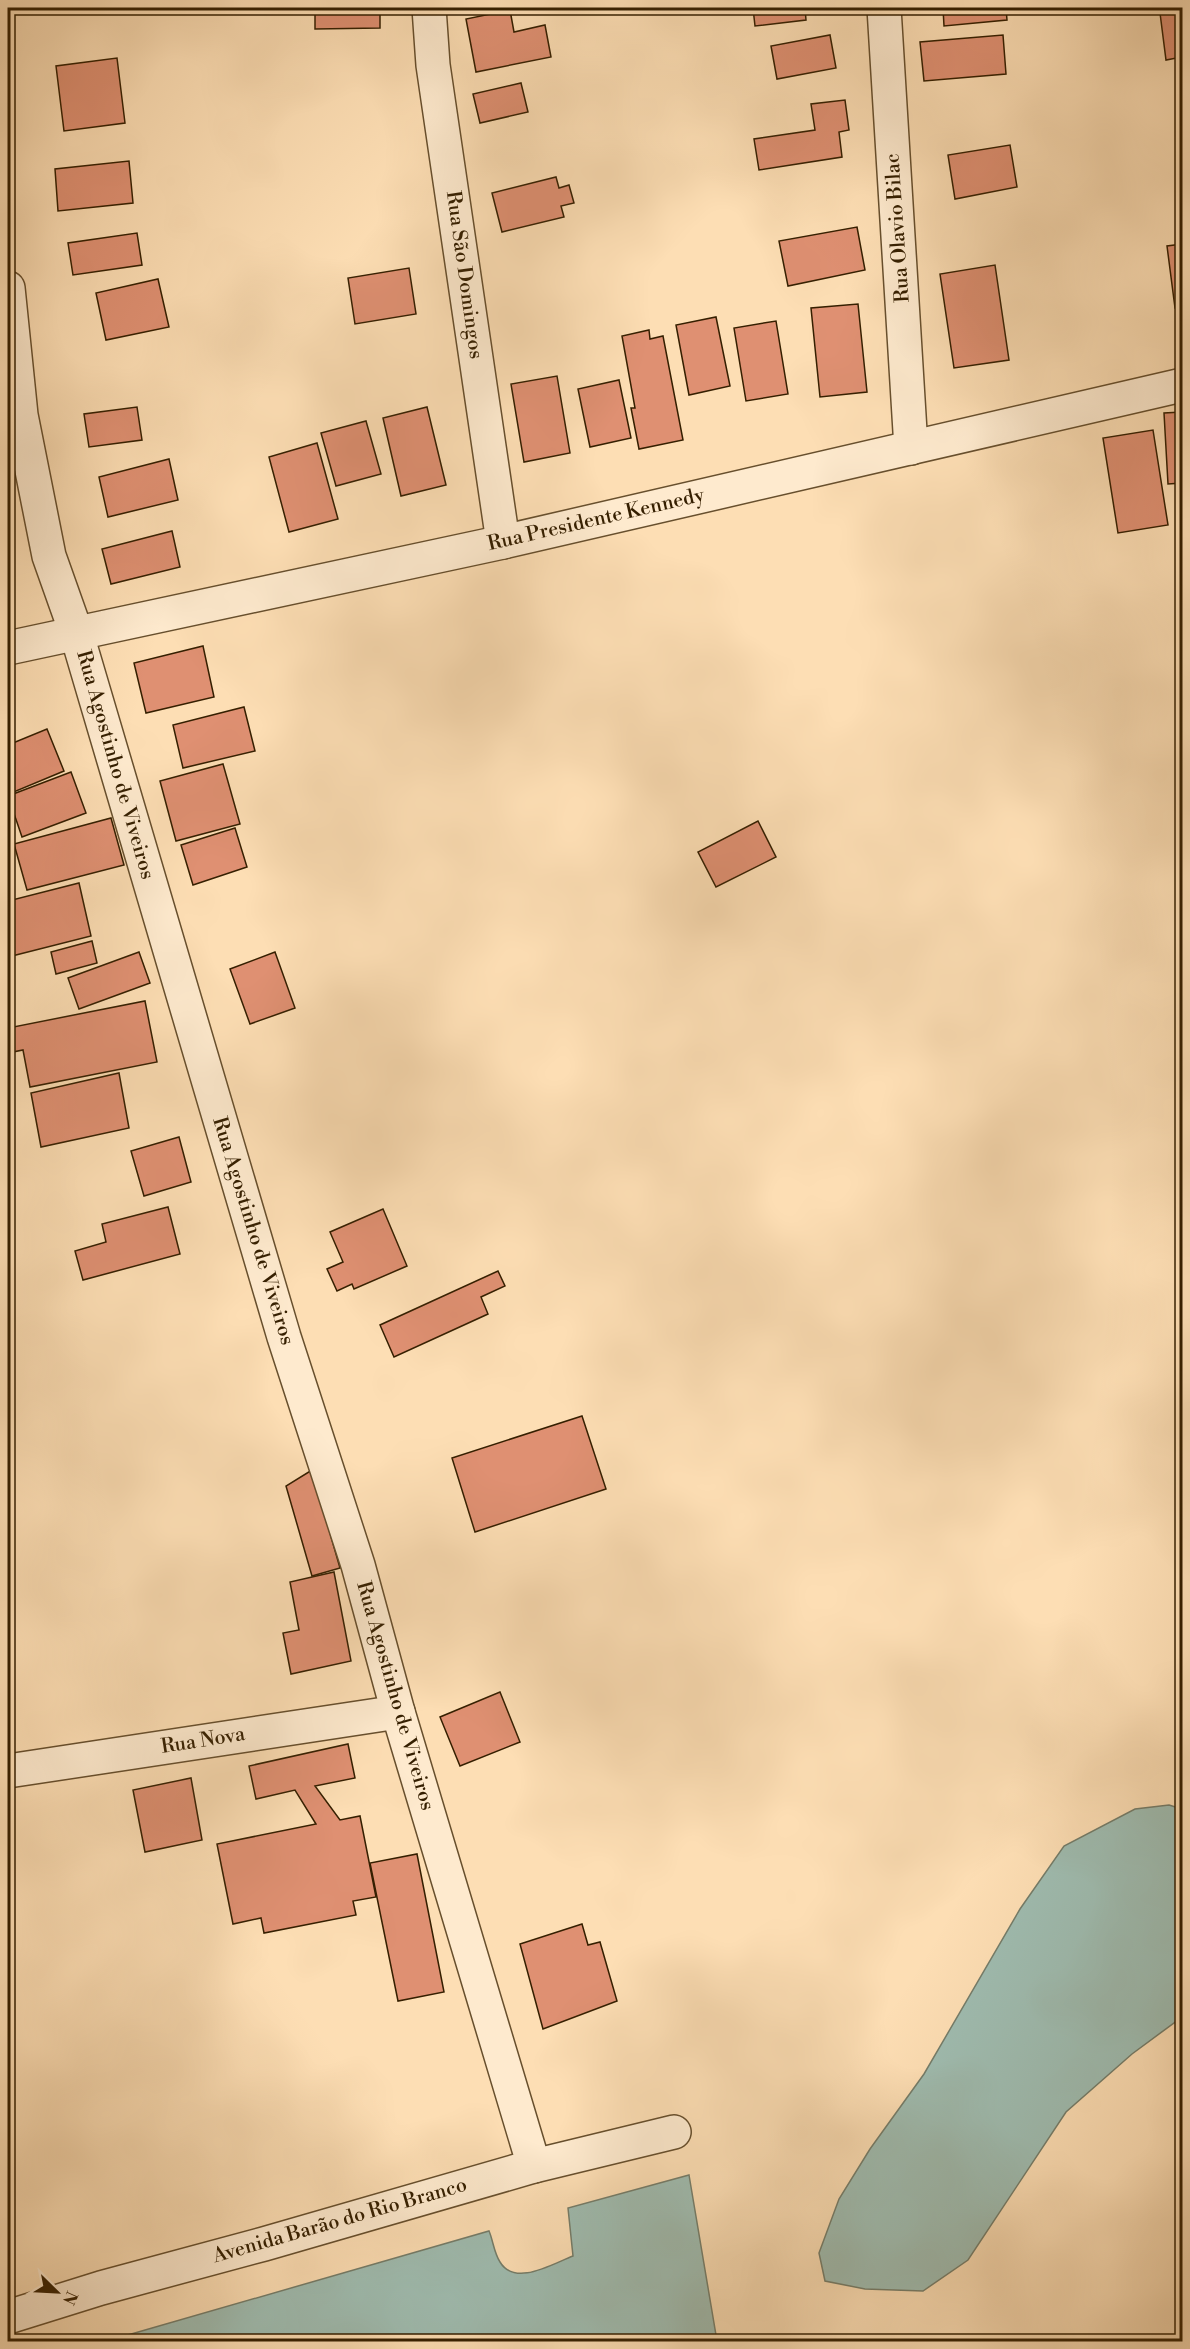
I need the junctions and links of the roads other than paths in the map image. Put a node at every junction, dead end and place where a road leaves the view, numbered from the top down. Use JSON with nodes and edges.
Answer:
{"nodes":[{"id":1,"x":429,"y":8,"type":"edge"},
{"id":2,"x":884,"y":8,"type":"edge"},
{"id":3,"x":8,"y":288,"type":"edge"},
{"id":4,"x":1182,"y":385,"type":"edge"},
{"id":5,"x":911,"y":448,"type":"junction"},
{"id":6,"x":503,"y":542,"type":"junction"},
{"id":7,"x":76,"y":635,"type":"junction"},
{"id":8,"x":8,"y":648,"type":"edge"},
{"id":9,"x":398,"y":1712,"type":"junction"},
{"id":10,"x":8,"y":1771,"type":"edge"},
{"id":11,"x":674,"y":2132,"type":"dead end"},
{"id":12,"x":534,"y":2166,"type":"junction"},
{"id":13,"x":8,"y":2317,"type":"edge"}],
"edges":[{"from":1,"to":6,"type":"street","name":"Rua São Domingos"},
{"from":2,"to":5,"type":"street","name":"Rua Olavio Bilac"},
{"from":3,"to":7,"type":"street","name":"Rua Agostinho de Viveiros"},
{"from":4,"to":5,"type":"street","name":"Rua Presidente Kennedy"},
{"from":5,"to":6,"type":"street","name":"Rua Presidente Kennedy"},
{"from":6,"to":7,"type":"street","name":"Rua Presidente Kennedy"},
{"from":7,"to":8,"type":"street","name":"Rua Presidente Kennedy"},
{"from":7,"to":9,"type":"street","name":"Rua Agostinho de Viveiros"},
{"from":9,"to":10,"type":"street","name":"Rua Nova"},
{"from":9,"to":12,"type":"street","name":"Rua Agostinho de Viveiros"},
{"from":11,"to":12,"type":"street","name":"Avenida Barão do Rio Branco"},
{"from":12,"to":13,"type":"street","name":"Avenida Barão do Rio Branco"}]}
